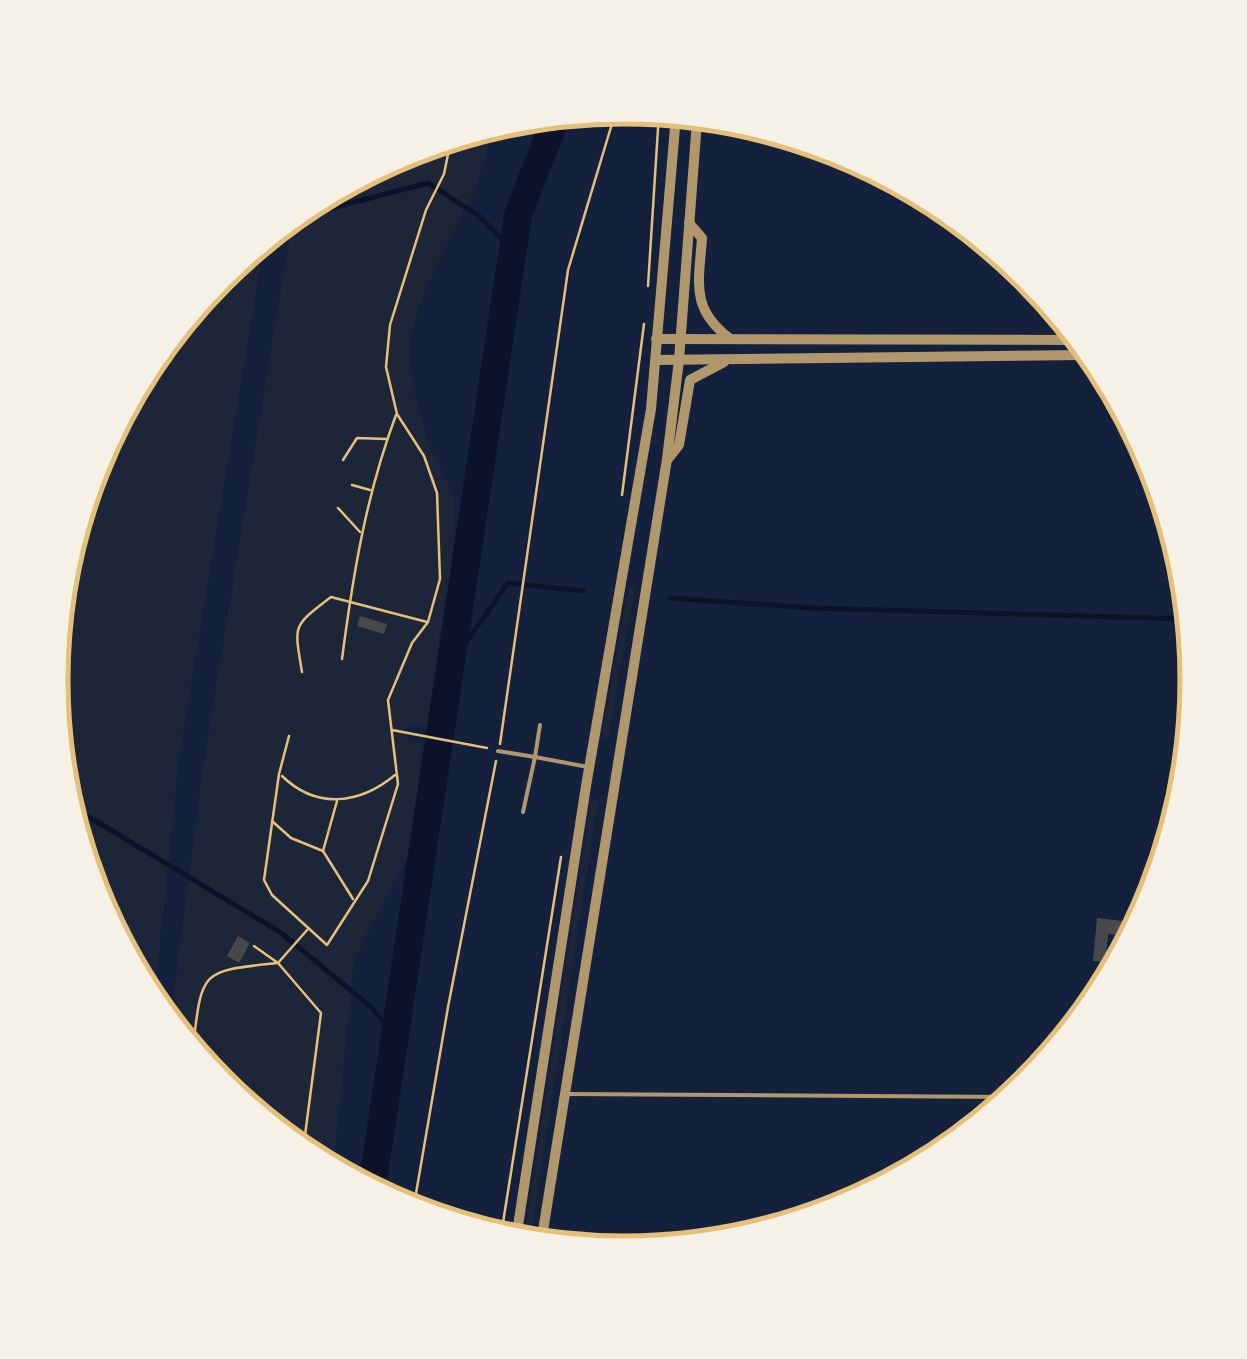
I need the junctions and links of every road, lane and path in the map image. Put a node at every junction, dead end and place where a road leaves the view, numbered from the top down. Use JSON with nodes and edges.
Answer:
{"nodes":[{"id":1,"x":612,"y":124,"type":"edge"},
{"id":2,"x":658,"y":125,"type":"edge"},
{"id":3,"x":675,"y":126,"type":"edge"},
{"id":4,"x":697,"y":128,"type":"edge"},
{"id":5,"x":448,"y":152,"type":"edge"},
{"id":6,"x":689,"y":222,"type":"junction"},
{"id":7,"x":647,"y":291,"type":"dead end"},
{"id":8,"x":646,"y":311,"type":"dead end"},
{"id":9,"x":730,"y":338,"type":"junction"},
{"id":10,"x":680,"y":339,"type":"junction"},
{"id":11,"x":656,"y":340,"type":"junction"},
{"id":12,"x":1064,"y":340,"type":"edge"},
{"id":13,"x":1075,"y":355,"type":"edge"},
{"id":14,"x":729,"y":359,"type":"junction"},
{"id":15,"x":656,"y":360,"type":"junction"},
{"id":16,"x":679,"y":360,"type":"junction"},
{"id":17,"x":397,"y":414,"type":"junction"},
{"id":18,"x":388,"y":438,"type":"junction"},
{"id":19,"x":344,"y":460,"type":"dead end"},
{"id":20,"x":667,"y":460,"type":"junction"},
{"id":21,"x":352,"y":485,"type":"dead end"},
{"id":22,"x":372,"y":490,"type":"junction"},
{"id":23,"x":621,"y":502,"type":"dead end"},
{"id":24,"x":338,"y":508,"type":"dead end"},
{"id":25,"x":361,"y":533,"type":"junction"},
{"id":26,"x":349,"y":601,"type":"junction"},
{"id":27,"x":428,"y":622,"type":"junction"},
{"id":28,"x":342,"y":659,"type":"dead end"},
{"id":29,"x":302,"y":672,"type":"dead end"},
{"id":30,"x":540,"y":725,"type":"dead end"},
{"id":31,"x":392,"y":730,"type":"junction"},
{"id":32,"x":289,"y":736,"type":"dead end"},
{"id":33,"x":498,"y":751,"type":"junction"},
{"id":34,"x":534,"y":757,"type":"junction"},
{"id":35,"x":590,"y":768,"type":"junction"},
{"id":36,"x":279,"y":774,"type":"junction"},
{"id":37,"x":396,"y":774,"type":"junction"},
{"id":38,"x":337,"y":799,"type":"junction"},
{"id":39,"x":523,"y":812,"type":"dead end"},
{"id":40,"x":272,"y":821,"type":"junction"},
{"id":41,"x":323,"y":851,"type":"junction"},
{"id":42,"x":561,"y":857,"type":"dead end"},
{"id":43,"x":353,"y":900,"type":"junction"},
{"id":44,"x":309,"y":928,"type":"junction"},
{"id":45,"x":254,"y":946,"type":"dead end"},
{"id":46,"x":278,"y":963,"type":"junction"},
{"id":47,"x":195,"y":1033,"type":"edge"},
{"id":48,"x":562,"y":1094,"type":"junction"},
{"id":49,"x":991,"y":1097,"type":"edge"},
{"id":50,"x":305,"y":1135,"type":"edge"},
{"id":51,"x":416,"y":1195,"type":"edge"},
{"id":52,"x":503,"y":1222,"type":"edge"},
{"id":53,"x":518,"y":1226,"type":"edge"},
{"id":54,"x":543,"y":1230,"type":"edge"}],
"edges":[{"from":1,"to":33,"type":"path"},
{"from":2,"to":7,"type":"path"},
{"from":3,"to":11,"type":"street"},
{"from":4,"to":6,"type":"street"},
{"from":5,"to":17,"type":"path"},
{"from":6,"to":9,"type":"street"},
{"from":6,"to":10,"type":"street"},
{"from":8,"to":23,"type":"path"},
{"from":9,"to":10,"type":"street"},
{"from":9,"to":12,"type":"street"},
{"from":10,"to":11,"type":"street"},
{"from":10,"to":16,"type":"street"},
{"from":11,"to":15,"type":"street"},
{"from":13,"to":14,"type":"street"},
{"from":14,"to":16,"type":"street"},
{"from":14,"to":20,"type":"street"},
{"from":15,"to":16,"type":"street"},
{"from":15,"to":35,"type":"street"},
{"from":16,"to":20,"type":"street"},
{"from":17,"to":18,"type":"path"},
{"from":17,"to":27,"type":"path"},
{"from":18,"to":19,"type":"path"},
{"from":18,"to":22,"type":"path"},
{"from":20,"to":48,"type":"street"},
{"from":21,"to":22,"type":"path"},
{"from":22,"to":25,"type":"path"},
{"from":24,"to":25,"type":"path"},
{"from":25,"to":26,"type":"path"},
{"from":26,"to":27,"type":"path"},
{"from":26,"to":28,"type":"path"},
{"from":26,"to":29,"type":"path"},
{"from":27,"to":31,"type":"path"},
{"from":30,"to":34,"type":"lane"},
{"from":31,"to":33,"type":"path"},
{"from":31,"to":37,"type":"path"},
{"from":32,"to":36,"type":"path"},
{"from":33,"to":34,"type":"lane"},
{"from":33,"to":51,"type":"path"},
{"from":34,"to":35,"type":"lane"},
{"from":34,"to":39,"type":"lane"},
{"from":35,"to":53,"type":"street"},
{"from":36,"to":38,"type":"path"},
{"from":36,"to":40,"type":"path"},
{"from":37,"to":38,"type":"path"},
{"from":37,"to":43,"type":"path"},
{"from":38,"to":41,"type":"path"},
{"from":40,"to":41,"type":"path"},
{"from":40,"to":44,"type":"path"},
{"from":41,"to":43,"type":"path"},
{"from":42,"to":52,"type":"path"},
{"from":43,"to":44,"type":"path"},
{"from":44,"to":46,"type":"path"},
{"from":45,"to":46,"type":"path"},
{"from":46,"to":47,"type":"path"},
{"from":46,"to":50,"type":"path"},
{"from":48,"to":49,"type":"lane"},
{"from":48,"to":54,"type":"street"}]}
